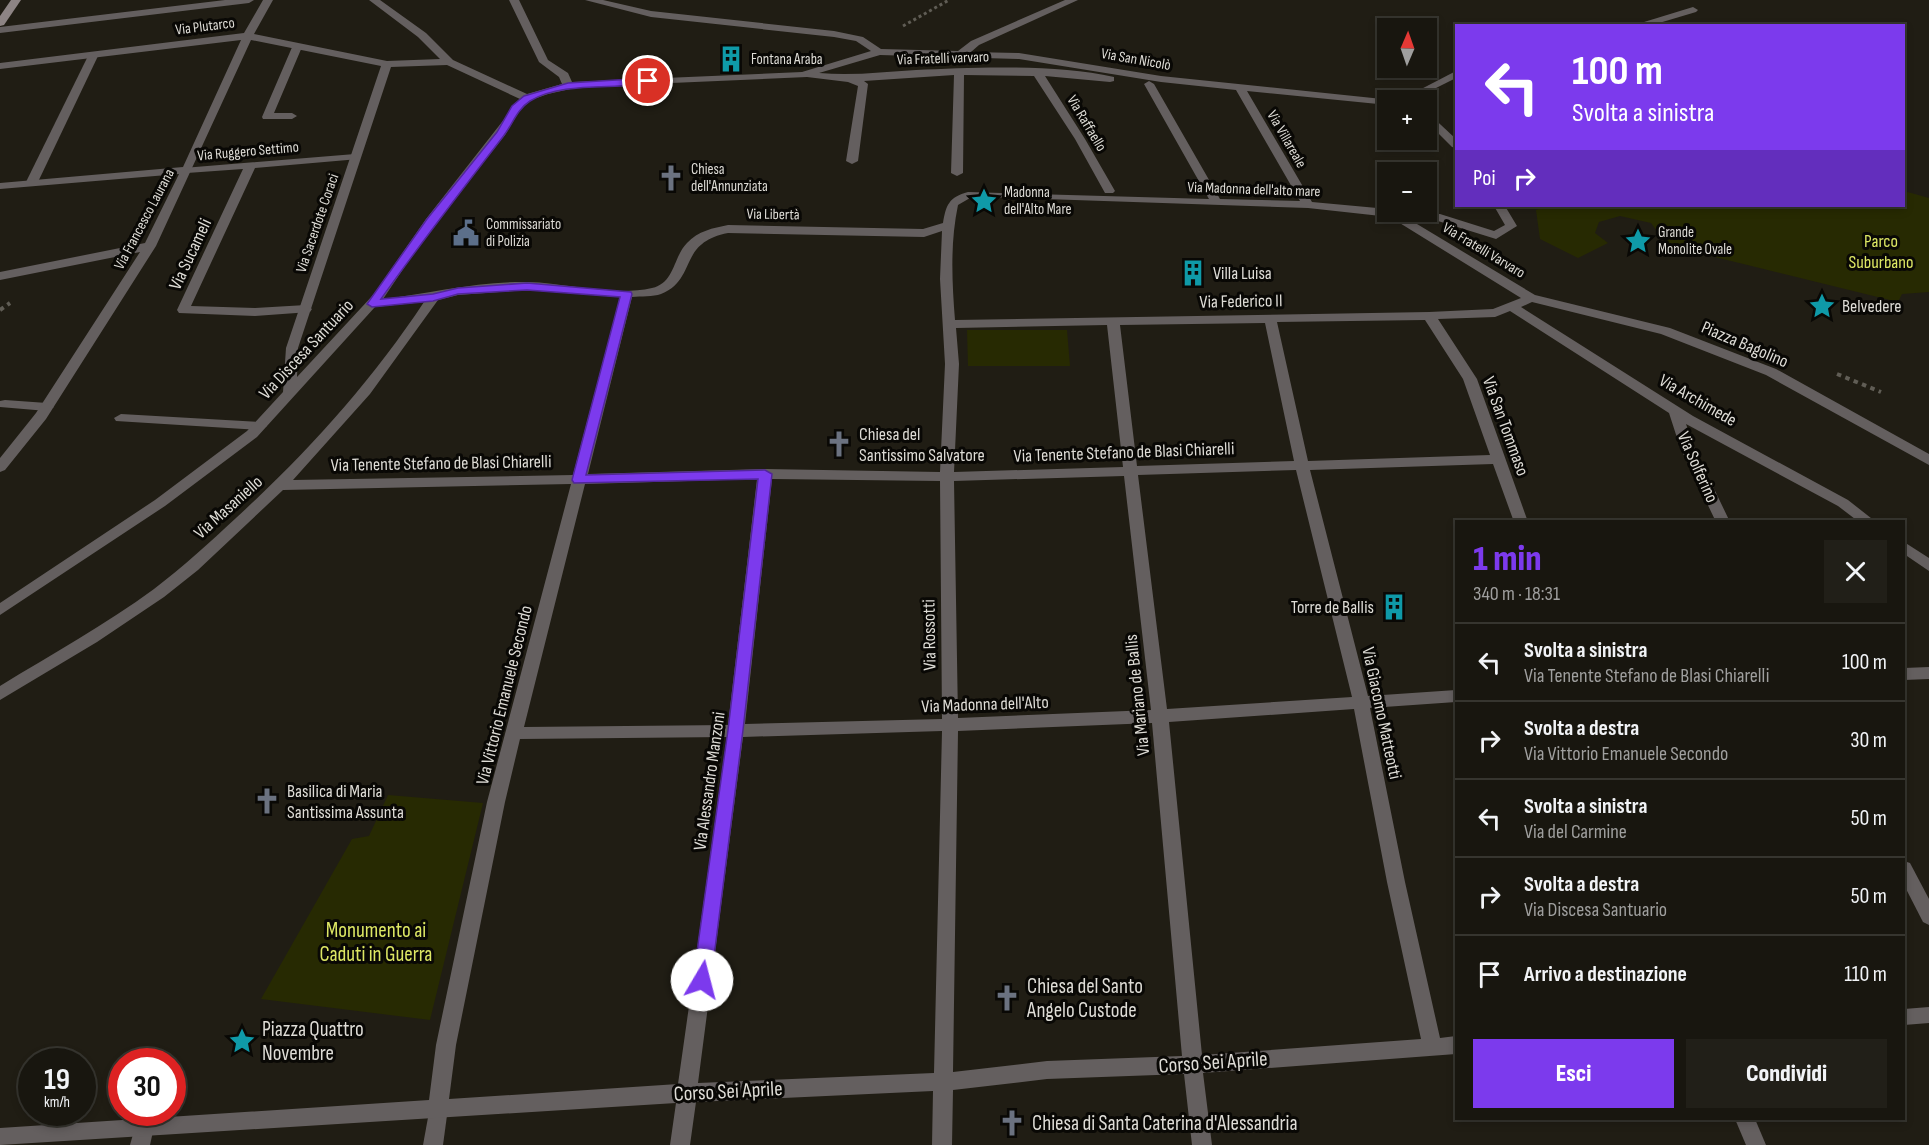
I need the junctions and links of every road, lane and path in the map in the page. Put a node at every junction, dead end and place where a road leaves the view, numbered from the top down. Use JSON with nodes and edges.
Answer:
{"nodes":[{"id":1,"x":16,"y":0,"type":"edge"},
{"id":2,"x":245,"y":0,"type":"edge"},
{"id":3,"x":268,"y":0,"type":"edge"},
{"id":4,"x":374,"y":0,"type":"edge"},
{"id":5,"x":514,"y":0,"type":"edge"},
{"id":6,"x":590,"y":0,"type":"edge"},
{"id":7,"x":949,"y":0,"type":"edge"},
{"id":8,"x":1072,"y":0,"type":"edge"},
{"id":9,"x":1693,"y":10,"type":"dead end"},
{"id":10,"x":0,"y":23,"type":"edge"},
{"id":11,"x":1643,"y":24,"type":"edge"},
{"id":12,"x":0,"y":30,"type":"edge"},
{"id":13,"x":248,"y":36,"type":"junction"},
{"id":14,"x":868,"y":45,"type":"junction"},
{"id":15,"x":297,"y":47,"type":"junction"},
{"id":16,"x":879,"y":52,"type":"junction"},
{"id":17,"x":960,"y":55,"type":"junction"},
{"id":18,"x":93,"y":56,"type":"junction"},
{"id":19,"x":449,"y":62,"type":"junction"},
{"id":20,"x":387,"y":64,"type":"junction"},
{"id":21,"x":0,"y":66,"type":"edge"},
{"id":22,"x":959,"y":72,"type":"junction"},
{"id":23,"x":1037,"y":72,"type":"junction"},
{"id":24,"x":803,"y":75,"type":"junction"},
{"id":25,"x":1455,"y":75,"type":"edge"},
{"id":26,"x":850,"y":79,"type":"junction"},
{"id":27,"x":1161,"y":79,"type":"junction"},
{"id":28,"x":1149,"y":84,"type":"junction"},
{"id":29,"x":568,"y":86,"type":"junction"},
{"id":30,"x":1240,"y":88,"type":"junction"},
{"id":31,"x":1425,"y":90,"type":"edge"},
{"id":32,"x":527,"y":98,"type":"junction"},
{"id":33,"x":1377,"y":101,"type":"edge"},
{"id":34,"x":292,"y":116,"type":"dead end"},
{"id":35,"x":1437,"y":125,"type":"edge"},
{"id":36,"x":1455,"y":144,"type":"edge"},
{"id":37,"x":355,"y":157,"type":"junction"},
{"id":38,"x":852,"y":161,"type":"dead end"},
{"id":39,"x":250,"y":166,"type":"junction"},
{"id":40,"x":187,"y":170,"type":"junction"},
{"id":41,"x":957,"y":173,"type":"dead end"},
{"id":42,"x":31,"y":184,"type":"junction"},
{"id":43,"x":0,"y":186,"type":"edge"},
{"id":44,"x":1111,"y":196,"type":"junction"},
{"id":45,"x":1216,"y":202,"type":"junction"},
{"id":46,"x":1308,"y":205,"type":"junction"},
{"id":47,"x":1501,"y":207,"type":"edge"},
{"id":48,"x":1377,"y":212,"type":"edge"},
{"id":49,"x":1437,"y":218,"type":"edge"},
{"id":50,"x":1406,"y":222,"type":"edge"},
{"id":51,"x":948,"y":225,"type":"junction"},
{"id":52,"x":150,"y":246,"type":"junction"},
{"id":53,"x":0,"y":276,"type":"edge"},
{"id":54,"x":627,"y":294,"type":"junction"},
{"id":55,"x":433,"y":297,"type":"junction"},
{"id":56,"x":1531,"y":298,"type":"junction"},
{"id":57,"x":372,"y":304,"type":"junction"},
{"id":58,"x":1511,"y":306,"type":"junction"},
{"id":59,"x":306,"y":309,"type":"junction"},
{"id":60,"x":1429,"y":316,"type":"junction"},
{"id":61,"x":1270,"y":318,"type":"junction"},
{"id":62,"x":1113,"y":321,"type":"junction"},
{"id":63,"x":949,"y":324,"type":"junction"},
{"id":64,"x":290,"y":393,"type":"junction"},
{"id":65,"x":5,"y":404,"type":"dead end"},
{"id":66,"x":46,"y":407,"type":"junction"},
{"id":67,"x":1675,"y":411,"type":"junction"},
{"id":68,"x":121,"y":418,"type":"dead end"},
{"id":69,"x":260,"y":426,"type":"junction"},
{"id":70,"x":1499,"y":459,"type":"junction"},
{"id":71,"x":1929,"y":460,"type":"edge"},
{"id":72,"x":1302,"y":465,"type":"junction"},
{"id":73,"x":0,"y":467,"type":"edge"},
{"id":74,"x":1130,"y":472,"type":"junction"},
{"id":75,"x":765,"y":474,"type":"junction"},
{"id":76,"x":947,"y":477,"type":"junction"},
{"id":77,"x":579,"y":480,"type":"junction"},
{"id":78,"x":283,"y":484,"type":"junction"},
{"id":79,"x":1520,"y":520,"type":"edge"},
{"id":80,"x":1722,"y":520,"type":"edge"},
{"id":81,"x":1866,"y":520,"type":"edge"},
{"id":82,"x":1905,"y":548,"type":"edge"},
{"id":83,"x":1929,"y":566,"type":"edge"},
{"id":84,"x":0,"y":610,"type":"edge"},
{"id":85,"x":1929,"y":673,"type":"edge"},
{"id":86,"x":1905,"y":674,"type":"edge"},
{"id":87,"x":0,"y":694,"type":"edge"},
{"id":88,"x":1455,"y":696,"type":"edge"},
{"id":89,"x":1361,"y":701,"type":"junction"},
{"id":90,"x":1160,"y":716,"type":"junction"},
{"id":91,"x":950,"y":724,"type":"junction"},
{"id":92,"x":736,"y":730,"type":"junction"},
{"id":93,"x":514,"y":733,"type":"junction"},
{"id":94,"x":1905,"y":870,"type":"edge"},
{"id":95,"x":1929,"y":917,"type":"edge"},
{"id":96,"x":1929,"y":1015,"type":"edge"},
{"id":97,"x":1905,"y":1017,"type":"edge"},
{"id":98,"x":1455,"y":1045,"type":"edge"},
{"id":99,"x":1432,"y":1046,"type":"junction"},
{"id":100,"x":1192,"y":1065,"type":"junction"},
{"id":101,"x":942,"y":1082,"type":"junction"},
{"id":102,"x":687,"y":1093,"type":"junction"},
{"id":103,"x":438,"y":1108,"type":"junction"},
{"id":104,"x":1745,"y":1120,"type":"edge"},
{"id":105,"x":142,"y":1136,"type":"edge"},
{"id":106,"x":0,"y":1137,"type":"edge"},
{"id":107,"x":433,"y":1145,"type":"edge"},
{"id":108,"x":680,"y":1145,"type":"edge"},
{"id":109,"x":942,"y":1145,"type":"edge"},
{"id":110,"x":1202,"y":1145,"type":"edge"},
{"id":111,"x":1756,"y":1145,"type":"edge"}],
"edges":[{"from":1,"to":10,"type":"street"},
{"from":2,"to":12,"type":"street"},
{"from":3,"to":13,"type":"street","name":"Via Francesco Laurana"},
{"from":4,"to":19,"type":"street"},
{"from":5,"to":29,"type":"street"},
{"from":6,"to":14,"type":"street"},
{"from":7,"to":14,"type":"path"},
{"from":8,"to":17,"type":"street"},
{"from":9,"to":11,"type":"street"},
{"from":13,"to":15,"type":"street","name":"Via Plutarco"},
{"from":13,"to":18,"type":"street","name":"Via Plutarco"},
{"from":13,"to":40,"type":"street","name":"Via Francesco Laurana"},
{"from":14,"to":16,"type":"street"},
{"from":15,"to":20,"type":"street","name":"Via Plutarco"},
{"from":15,"to":34,"type":"street"},
{"from":16,"to":17,"type":"street","name":"Via San Nicolò"},
{"from":16,"to":24,"type":"street"},
{"from":17,"to":27,"type":"street","name":"Via San Nicolò"},
{"from":18,"to":21,"type":"street","name":"Via Plutarco"},
{"from":18,"to":42,"type":"street"},
{"from":19,"to":20,"type":"street","name":"Via Plutarco"},
{"from":19,"to":32,"type":"street"},
{"from":20,"to":37,"type":"street","name":"Via Sacerdote Coraci"},
{"from":22,"to":23,"type":"street","name":"Via Fratelli varvaro"},
{"from":22,"to":26,"type":"street","name":"Via Fratelli varvaro"},
{"from":22,"to":41,"type":"street"},
{"from":23,"to":28,"type":"street","name":"Via Fratelli varvaro"},
{"from":23,"to":44,"type":"street","name":"Via Raffaello"},
{"from":24,"to":26,"type":"street","name":"Via Fratelli varvaro"},
{"from":24,"to":29,"type":"street"},
{"from":25,"to":31,"type":"street"},
{"from":26,"to":38,"type":"street"},
{"from":27,"to":28,"type":"street"},
{"from":27,"to":30,"type":"street","name":"Via San Nicolò"},
{"from":28,"to":45,"type":"street"},
{"from":29,"to":32,"type":"street"},
{"from":30,"to":33,"type":"street","name":"Via San Nicolò"},
{"from":30,"to":46,"type":"street","name":"Via Villareale"},
{"from":32,"to":57,"type":"street","name":"Via Discesa Santuario"},
{"from":35,"to":36,"type":"street"},
{"from":37,"to":39,"type":"street","name":"Via Ruggero Settimo"},
{"from":37,"to":59,"type":"street","name":"Via Sacerdote Coraci"},
{"from":39,"to":40,"type":"street","name":"Via Ruggero Settimo"},
{"from":39,"to":59,"type":"street","name":"Via Sucameli"},
{"from":40,"to":42,"type":"street","name":"Via Ruggero Settimo"},
{"from":40,"to":52,"type":"street","name":"Via Francesco Laurana"},
{"from":42,"to":43,"type":"street","name":"Via Ruggero Settimo"},
{"from":44,"to":45,"type":"street","name":"Via Madonna dell'alto mare"},
{"from":44,"to":51,"type":"street","name":"Via Madonna dell'alto mare"},
{"from":45,"to":46,"type":"street","name":"Via Madonna dell'alto mare"},
{"from":46,"to":48,"type":"street","name":"Via Madonna dell'alto mare"},
{"from":47,"to":49,"type":"street","name":"Via Fratelli Varvaro"},
{"from":50,"to":56,"type":"street","name":"Via Fratelli Varvaro"},
{"from":51,"to":54,"type":"street","name":"Via Libertà"},
{"from":51,"to":63,"type":"street","name":"Via Rossotti"},
{"from":52,"to":53,"type":"street"},
{"from":52,"to":66,"type":"street","name":"Via Francesco Laurana"},
{"from":54,"to":55,"type":"street","name":"Via Libertà"},
{"from":54,"to":77,"type":"street","name":"Via Vittorio Emanuele Secondo"},
{"from":55,"to":57,"type":"street","name":"Via Libertà"},
{"from":55,"to":78,"type":"street","name":"Via Masaniello"},
{"from":56,"to":58,"type":"street","name":"Via Federico II"},
{"from":56,"to":71,"type":"street","name":"Piazza Bagolino"},
{"from":57,"to":64,"type":"street","name":"Via Discesa Santuario"},
{"from":58,"to":60,"type":"street","name":"Via Federico II"},
{"from":58,"to":67,"type":"street","name":"Via Archimede"},
{"from":59,"to":64,"type":"street","name":"Via Sacerdote Coraci"},
{"from":60,"to":61,"type":"street","name":"Via Federico II"},
{"from":60,"to":70,"type":"street","name":"Via San Tommaso"},
{"from":61,"to":62,"type":"street","name":"Via Federico II"},
{"from":61,"to":72,"type":"street","name":"Via Giacomo Matteotti"},
{"from":62,"to":63,"type":"street","name":"Via Federico II"},
{"from":62,"to":74,"type":"street","name":"Via Mariano de Ballis"},
{"from":63,"to":76,"type":"street","name":"Via Rossotti"},
{"from":64,"to":69,"type":"street","name":"Via Discesa Santuario"},
{"from":65,"to":66,"type":"street"},
{"from":66,"to":73,"type":"street","name":"Via Francesco Laurana"},
{"from":67,"to":80,"type":"street","name":"Via Solferino"},
{"from":67,"to":81,"type":"street","name":"Via Archimede"},
{"from":68,"to":69,"type":"street"},
{"from":69,"to":84,"type":"street","name":"Via Discesa Santuario"},
{"from":70,"to":72,"type":"street","name":"Via Tenente Stefano de Blasi Chiarelli"},
{"from":70,"to":79,"type":"street","name":"Via San Tommaso"},
{"from":72,"to":74,"type":"street","name":"Via Tenente Stefano de Blasi Chiarelli"},
{"from":72,"to":89,"type":"street","name":"Via Giacomo Matteotti"},
{"from":74,"to":76,"type":"street","name":"Via Tenente Stefano de Blasi Chiarelli"},
{"from":74,"to":90,"type":"street","name":"Via Mariano de Ballis"},
{"from":75,"to":76,"type":"street","name":"Via Tenente Stefano de Blasi Chiarelli"},
{"from":75,"to":77,"type":"street","name":"Via Tenente Stefano de Blasi Chiarelli"},
{"from":75,"to":92,"type":"street","name":"Via Alessandro Manzoni"},
{"from":76,"to":91,"type":"street","name":"Via Rossotti"},
{"from":77,"to":78,"type":"street","name":"Via Tenente Stefano de Blasi Chiarelli"},
{"from":77,"to":93,"type":"street","name":"Via Vittorio Emanuele Secondo"},
{"from":78,"to":87,"type":"street","name":"Via Masaniello"},
{"from":82,"to":83,"type":"street"},
{"from":85,"to":86,"type":"street"},
{"from":88,"to":89,"type":"street","name":"Via Madonna dell'Alto"},
{"from":89,"to":90,"type":"street","name":"Via Madonna dell'Alto"},
{"from":89,"to":99,"type":"street","name":"Via Giacomo Matteotti"},
{"from":90,"to":91,"type":"street","name":"Via Madonna dell'Alto"},
{"from":90,"to":100,"type":"street","name":"Via Mariano de Ballis"},
{"from":91,"to":92,"type":"street","name":"Via Madonna dell'Alto"},
{"from":91,"to":101,"type":"street","name":"Via Rossotti"},
{"from":92,"to":93,"type":"street","name":"Via Madonna dell'Alto"},
{"from":92,"to":102,"type":"street","name":"Via Alessandro Manzoni"},
{"from":93,"to":103,"type":"street","name":"Via Vittorio Emanuele Secondo"},
{"from":94,"to":95,"type":"street"},
{"from":96,"to":97,"type":"street"},
{"from":98,"to":99,"type":"street","name":"Corso Sei Aprile"},
{"from":99,"to":100,"type":"street","name":"Corso Sei Aprile"},
{"from":100,"to":101,"type":"street","name":"Corso Sei Aprile"},
{"from":100,"to":110,"type":"street","name":"Via Mariano de Ballis"},
{"from":101,"to":102,"type":"street","name":"Corso Sei Aprile"},
{"from":101,"to":109,"type":"street","name":"Via Rossotti"},
{"from":102,"to":103,"type":"street","name":"Corso Sei Aprile"},
{"from":102,"to":108,"type":"street","name":"Via Alessandro Manzoni"},
{"from":103,"to":105,"type":"street","name":"Corso Sei Aprile"},
{"from":103,"to":107,"type":"street","name":"Via Vittorio Emanuele Secondo"},
{"from":104,"to":111,"type":"street"},
{"from":105,"to":106,"type":"street","name":"Corso Sei Aprile"}]}
